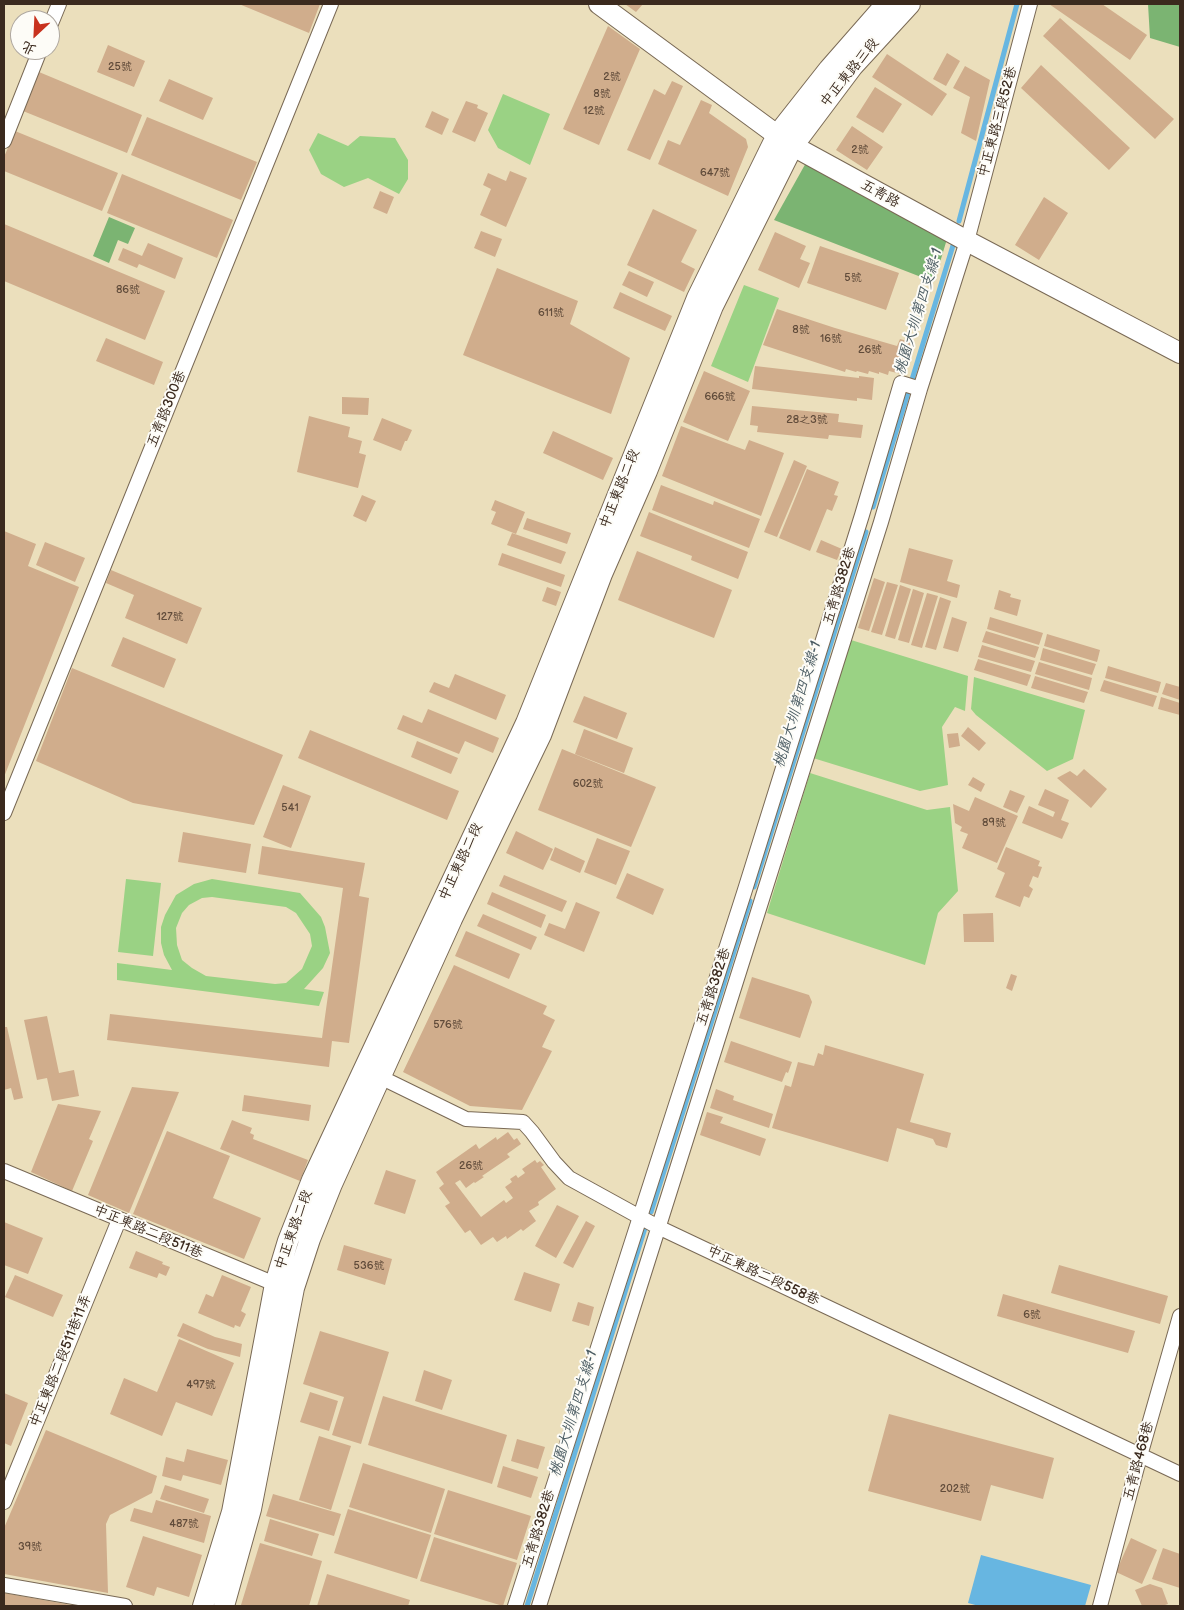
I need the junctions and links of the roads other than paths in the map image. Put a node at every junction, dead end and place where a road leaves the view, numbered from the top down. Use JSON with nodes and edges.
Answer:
{"nodes":[{"id":1,"x":330,"y":4,"type":"edge"},
{"id":2,"x":599,"y":4,"type":"edge"},
{"id":3,"x":886,"y":4,"type":"edge"},
{"id":4,"x":910,"y":4,"type":"edge"},
{"id":5,"x":1030,"y":4,"type":"edge"},
{"id":6,"x":36,"y":60,"type":"edge"},
{"id":7,"x":785,"y":140,"type":"junction"},
{"id":8,"x":4,"y":142,"type":"edge"},
{"id":9,"x":967,"y":241,"type":"junction"},
{"id":10,"x":1180,"y":353,"type":"edge"},
{"id":11,"x":920,"y":389,"type":"junction"},
{"id":12,"x":4,"y":813,"type":"edge"},
{"id":13,"x":372,"y":1073,"type":"junction"},
{"id":14,"x":4,"y":1171,"type":"edge"},
{"id":15,"x":639,"y":1216,"type":"junction"},
{"id":16,"x":119,"y":1220,"type":"junction"},
{"id":17,"x":658,"y":1227,"type":"junction"},
{"id":18,"x":284,"y":1286,"type":"junction"},
{"id":19,"x":1180,"y":1316,"type":"edge"},
{"id":20,"x":1140,"y":1456,"type":"junction"},
{"id":21,"x":1180,"y":1474,"type":"edge"},
{"id":22,"x":4,"y":1502,"type":"edge"},
{"id":23,"x":4,"y":1585,"type":"edge"},
{"id":24,"x":125,"y":1606,"type":"edge"},
{"id":25,"x":203,"y":1606,"type":"edge"},
{"id":26,"x":224,"y":1606,"type":"edge"},
{"id":27,"x":515,"y":1606,"type":"edge"},
{"id":28,"x":539,"y":1606,"type":"edge"},
{"id":29,"x":1100,"y":1606,"type":"edge"}],
"edges":[{"from":1,"to":12,"type":"street","name":"五青路300巷"},
{"from":2,"to":7,"type":"main road","name":"五青路"},
{"from":3,"to":7,"type":"main road","name":"中正東路三段"},
{"from":4,"to":7,"type":"main road","name":"中正東路三段"},
{"from":5,"to":9,"type":"street","name":"中正東路三段52巷"},
{"from":6,"to":8,"type":"street"},
{"from":7,"to":9,"type":"main road","name":"五青路"},
{"from":7,"to":13,"type":"main road","name":"中正東路二段"},
{"from":9,"to":10,"type":"main road","name":"五青路"},
{"from":9,"to":11,"type":"street","name":"五青路382巷"},
{"from":11,"to":15,"type":"street","name":"五青路382巷"},
{"from":11,"to":17,"type":"street","name":"五青路382巷"},
{"from":13,"to":15,"type":"street","name":"中正東路二段558巷"},
{"from":13,"to":18,"type":"main road","name":"中正東路二段"},
{"from":14,"to":16,"type":"street","name":"中正東路二段511巷"},
{"from":15,"to":17,"type":"street","name":"中正東路二段558巷"},
{"from":15,"to":27,"type":"street","name":"五青路382巷"},
{"from":16,"to":18,"type":"street","name":"中正東路二段511巷"},
{"from":16,"to":22,"type":"street","name":"中正東路二段511巷11弄"},
{"from":17,"to":20,"type":"street","name":"中正東路二段558巷"},
{"from":17,"to":28,"type":"street","name":"五青路382巷"},
{"from":18,"to":25,"type":"main road","name":"中正東路二段"},
{"from":18,"to":26,"type":"main road","name":"中正東路二段"},
{"from":19,"to":20,"type":"street","name":"五青路468巷"},
{"from":20,"to":21,"type":"street","name":"中正東路二段558巷"},
{"from":20,"to":29,"type":"street","name":"五青路468巷"},
{"from":23,"to":24,"type":"street"}]}
